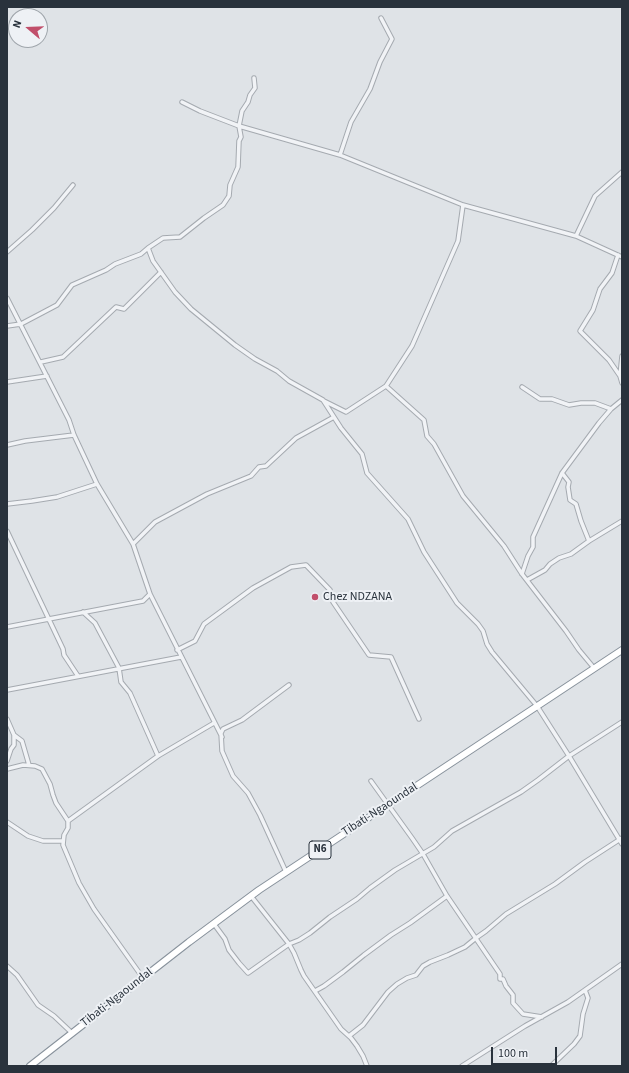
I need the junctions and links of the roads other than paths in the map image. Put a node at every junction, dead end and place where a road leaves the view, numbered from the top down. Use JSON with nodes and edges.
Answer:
{"nodes":[{"id":1,"x":381,"y":18,"type":"dead end"},
{"id":2,"x":254,"y":78,"type":"dead end"},
{"id":3,"x":182,"y":102,"type":"dead end"},
{"id":4,"x":239,"y":126,"type":"junction"},
{"id":5,"x":340,"y":155,"type":"junction"},
{"id":6,"x":622,"y":172,"type":"edge"},
{"id":7,"x":73,"y":185,"type":"dead end"},
{"id":8,"x":463,"y":206,"type":"junction"},
{"id":9,"x":576,"y":236,"type":"junction"},
{"id":10,"x":148,"y":248,"type":"junction"},
{"id":11,"x":7,"y":252,"type":"edge"},
{"id":12,"x":620,"y":256,"type":"edge"},
{"id":13,"x":161,"y":272,"type":"junction"},
{"id":14,"x":7,"y":298,"type":"edge"},
{"id":15,"x":21,"y":324,"type":"junction"},
{"id":16,"x":7,"y":326,"type":"edge"},
{"id":17,"x":622,"y":356,"type":"edge"},
{"id":18,"x":41,"y":362,"type":"junction"},
{"id":19,"x":47,"y":376,"type":"junction"},
{"id":20,"x":620,"y":376,"type":"junction"},
{"id":21,"x":7,"y":382,"type":"edge"},
{"id":22,"x":622,"y":383,"type":"edge"},
{"id":23,"x":386,"y":386,"type":"junction"},
{"id":24,"x":522,"y":387,"type":"dead end"},
{"id":25,"x":323,"y":400,"type":"junction"},
{"id":26,"x":622,"y":400,"type":"edge"},
{"id":27,"x":611,"y":409,"type":"junction"},
{"id":28,"x":334,"y":417,"type":"junction"},
{"id":29,"x":74,"y":436,"type":"junction"},
{"id":30,"x":7,"y":445,"type":"edge"},
{"id":31,"x":562,"y":473,"type":"junction"},
{"id":32,"x":97,"y":484,"type":"junction"},
{"id":33,"x":7,"y":504,"type":"edge"},
{"id":34,"x":622,"y":521,"type":"edge"},
{"id":35,"x":7,"y":531,"type":"edge"},
{"id":36,"x":589,"y":541,"type":"junction"},
{"id":37,"x":133,"y":544,"type":"junction"},
{"id":38,"x":522,"y":574,"type":"junction"},
{"id":39,"x":527,"y":580,"type":"junction"},
{"id":40,"x":150,"y":594,"type":"junction"},
{"id":41,"x":83,"y":612,"type":"junction"},
{"id":42,"x":49,"y":619,"type":"junction"},
{"id":43,"x":7,"y":627,"type":"edge"},
{"id":44,"x":178,"y":650,"type":"junction"},
{"id":45,"x":622,"y":650,"type":"edge"},
{"id":46,"x":181,"y":657,"type":"junction"},
{"id":47,"x":119,"y":668,"type":"junction"},
{"id":48,"x":594,"y":668,"type":"junction"},
{"id":49,"x":78,"y":676,"type":"junction"},
{"id":50,"x":289,"y":684,"type":"dead end"},
{"id":51,"x":7,"y":690,"type":"edge"},
{"id":52,"x":537,"y":706,"type":"junction"},
{"id":53,"x":7,"y":718,"type":"edge"},
{"id":54,"x":419,"y":719,"type":"dead end"},
{"id":55,"x":622,"y":722,"type":"edge"},
{"id":56,"x":214,"y":723,"type":"junction"},
{"id":57,"x":14,"y":735,"type":"junction"},
{"id":58,"x":222,"y":737,"type":"junction"},
{"id":59,"x":158,"y":756,"type":"junction"},
{"id":60,"x":569,"y":756,"type":"junction"},
{"id":61,"x":7,"y":761,"type":"edge"},
{"id":62,"x":29,"y":765,"type":"junction"},
{"id":63,"x":7,"y":769,"type":"edge"},
{"id":64,"x":372,"y":781,"type":"dead end"},
{"id":65,"x":388,"y":804,"type":"junction"},
{"id":66,"x":68,"y":821,"type":"junction"},
{"id":67,"x":7,"y":822,"type":"edge"},
{"id":68,"x":621,"y":839,"type":"edge"},
{"id":69,"x":63,"y":841,"type":"junction"},
{"id":70,"x":622,"y":844,"type":"edge"},
{"id":71,"x":423,"y":854,"type":"junction"},
{"id":72,"x":286,"y":872,"type":"junction"},
{"id":73,"x":251,"y":896,"type":"junction"},
{"id":74,"x":447,"y":896,"type":"junction"},
{"id":75,"x":214,"y":924,"type":"junction"},
{"id":76,"x":476,"y":938,"type":"junction"},
{"id":77,"x":288,"y":944,"type":"junction"},
{"id":78,"x":622,"y":964,"type":"edge"},
{"id":79,"x":7,"y":966,"type":"edge"},
{"id":80,"x":143,"y":978,"type":"junction"},
{"id":81,"x":585,"y":990,"type":"junction"},
{"id":82,"x":315,"y":991,"type":"junction"},
{"id":83,"x":542,"y":1017,"type":"junction"},
{"id":84,"x":72,"y":1033,"type":"junction"},
{"id":85,"x":349,"y":1036,"type":"junction"},
{"id":86,"x":467,"y":1065,"type":"edge"},
{"id":87,"x":31,"y":1066,"type":"edge"},
{"id":88,"x":367,"y":1066,"type":"edge"},
{"id":89,"x":462,"y":1066,"type":"edge"},
{"id":90,"x":551,"y":1066,"type":"edge"}],
"edges":[{"from":1,"to":5,"type":"street"},
{"from":2,"to":4,"type":"street"},
{"from":3,"to":4,"type":"street"},
{"from":4,"to":5,"type":"street"},
{"from":4,"to":10,"type":"street"},
{"from":5,"to":8,"type":"street"},
{"from":6,"to":9,"type":"street"},
{"from":7,"to":11,"type":"street"},
{"from":8,"to":9,"type":"street"},
{"from":8,"to":23,"type":"street"},
{"from":9,"to":12,"type":"street"},
{"from":10,"to":13,"type":"street"},
{"from":10,"to":15,"type":"street"},
{"from":12,"to":20,"type":"street"},
{"from":13,"to":18,"type":"street"},
{"from":13,"to":25,"type":"street"},
{"from":14,"to":15,"type":"street"},
{"from":15,"to":16,"type":"street"},
{"from":15,"to":18,"type":"street"},
{"from":17,"to":20,"type":"street"},
{"from":18,"to":19,"type":"street"},
{"from":19,"to":21,"type":"street"},
{"from":19,"to":29,"type":"street"},
{"from":20,"to":22,"type":"street"},
{"from":23,"to":25,"type":"street"},
{"from":23,"to":38,"type":"street"},
{"from":24,"to":27,"type":"street"},
{"from":25,"to":28,"type":"street"},
{"from":26,"to":27,"type":"street"},
{"from":27,"to":31,"type":"street"},
{"from":28,"to":37,"type":"street"},
{"from":28,"to":52,"type":"street"},
{"from":29,"to":30,"type":"street"},
{"from":29,"to":32,"type":"street"},
{"from":31,"to":36,"type":"street"},
{"from":31,"to":38,"type":"street"},
{"from":32,"to":33,"type":"street"},
{"from":32,"to":37,"type":"street"},
{"from":34,"to":36,"type":"street"},
{"from":35,"to":42,"type":"street"},
{"from":36,"to":39,"type":"street"},
{"from":37,"to":40,"type":"street"},
{"from":38,"to":39,"type":"street"},
{"from":39,"to":48,"type":"street"},
{"from":40,"to":41,"type":"street"},
{"from":40,"to":44,"type":"street"},
{"from":41,"to":42,"type":"street"},
{"from":41,"to":47,"type":"street"},
{"from":42,"to":43,"type":"street"},
{"from":42,"to":49,"type":"street"},
{"from":44,"to":46,"type":"street"},
{"from":44,"to":54,"type":"street"},
{"from":45,"to":48,"type":"highway","name":"Tibati-Ngaoundal","number":"N6"},
{"from":46,"to":47,"type":"street"},
{"from":46,"to":56,"type":"street"},
{"from":47,"to":49,"type":"street"},
{"from":47,"to":59,"type":"street"},
{"from":48,"to":52,"type":"highway","name":"Tibati-Ngaoundal","number":"N6"},
{"from":49,"to":51,"type":"street"},
{"from":50,"to":58,"type":"street"},
{"from":52,"to":60,"type":"street"},
{"from":52,"to":65,"type":"highway","name":"Tibati-Ngaoundal","number":"N6"},
{"from":53,"to":57,"type":"street"},
{"from":55,"to":60,"type":"street"},
{"from":56,"to":58,"type":"street"},
{"from":56,"to":59,"type":"street"},
{"from":57,"to":61,"type":"street"},
{"from":57,"to":62,"type":"street"},
{"from":58,"to":72,"type":"street"},
{"from":59,"to":66,"type":"street"},
{"from":60,"to":68,"type":"street"},
{"from":60,"to":71,"type":"street"},
{"from":62,"to":63,"type":"street"},
{"from":62,"to":66,"type":"street"},
{"from":64,"to":65,"type":"street"},
{"from":65,"to":71,"type":"street"},
{"from":65,"to":72,"type":"highway","name":"Tibati-Ngaoundal","number":"N6"},
{"from":66,"to":69,"type":"street"},
{"from":67,"to":69,"type":"street"},
{"from":68,"to":70,"type":"street"},
{"from":68,"to":76,"type":"street"},
{"from":69,"to":80,"type":"street"},
{"from":71,"to":74,"type":"street"},
{"from":71,"to":77,"type":"street"},
{"from":72,"to":73,"type":"highway","name":"Tibati-Ngaoundal","number":"N6"},
{"from":73,"to":75,"type":"highway","name":"Tibati-Ngaoundal","number":"N6"},
{"from":73,"to":77,"type":"street"},
{"from":74,"to":76,"type":"street"},
{"from":74,"to":82,"type":"street"},
{"from":75,"to":77,"type":"street"},
{"from":75,"to":80,"type":"highway","name":"Tibati-Ngaoundal","number":"N6"},
{"from":76,"to":83,"type":"street"},
{"from":76,"to":85,"type":"street"},
{"from":77,"to":82,"type":"street"},
{"from":78,"to":81,"type":"street"},
{"from":79,"to":84,"type":"street"},
{"from":80,"to":84,"type":"highway","name":"Tibati-Ngaoundal","number":"N6"},
{"from":81,"to":83,"type":"street"},
{"from":81,"to":90,"type":"street"},
{"from":82,"to":85,"type":"street"},
{"from":83,"to":86,"type":"street"},
{"from":84,"to":87,"type":"highway","name":"Tibati-Ngaoundal","number":"N6"},
{"from":85,"to":88,"type":"street"},
{"from":86,"to":89,"type":"street"}]}
